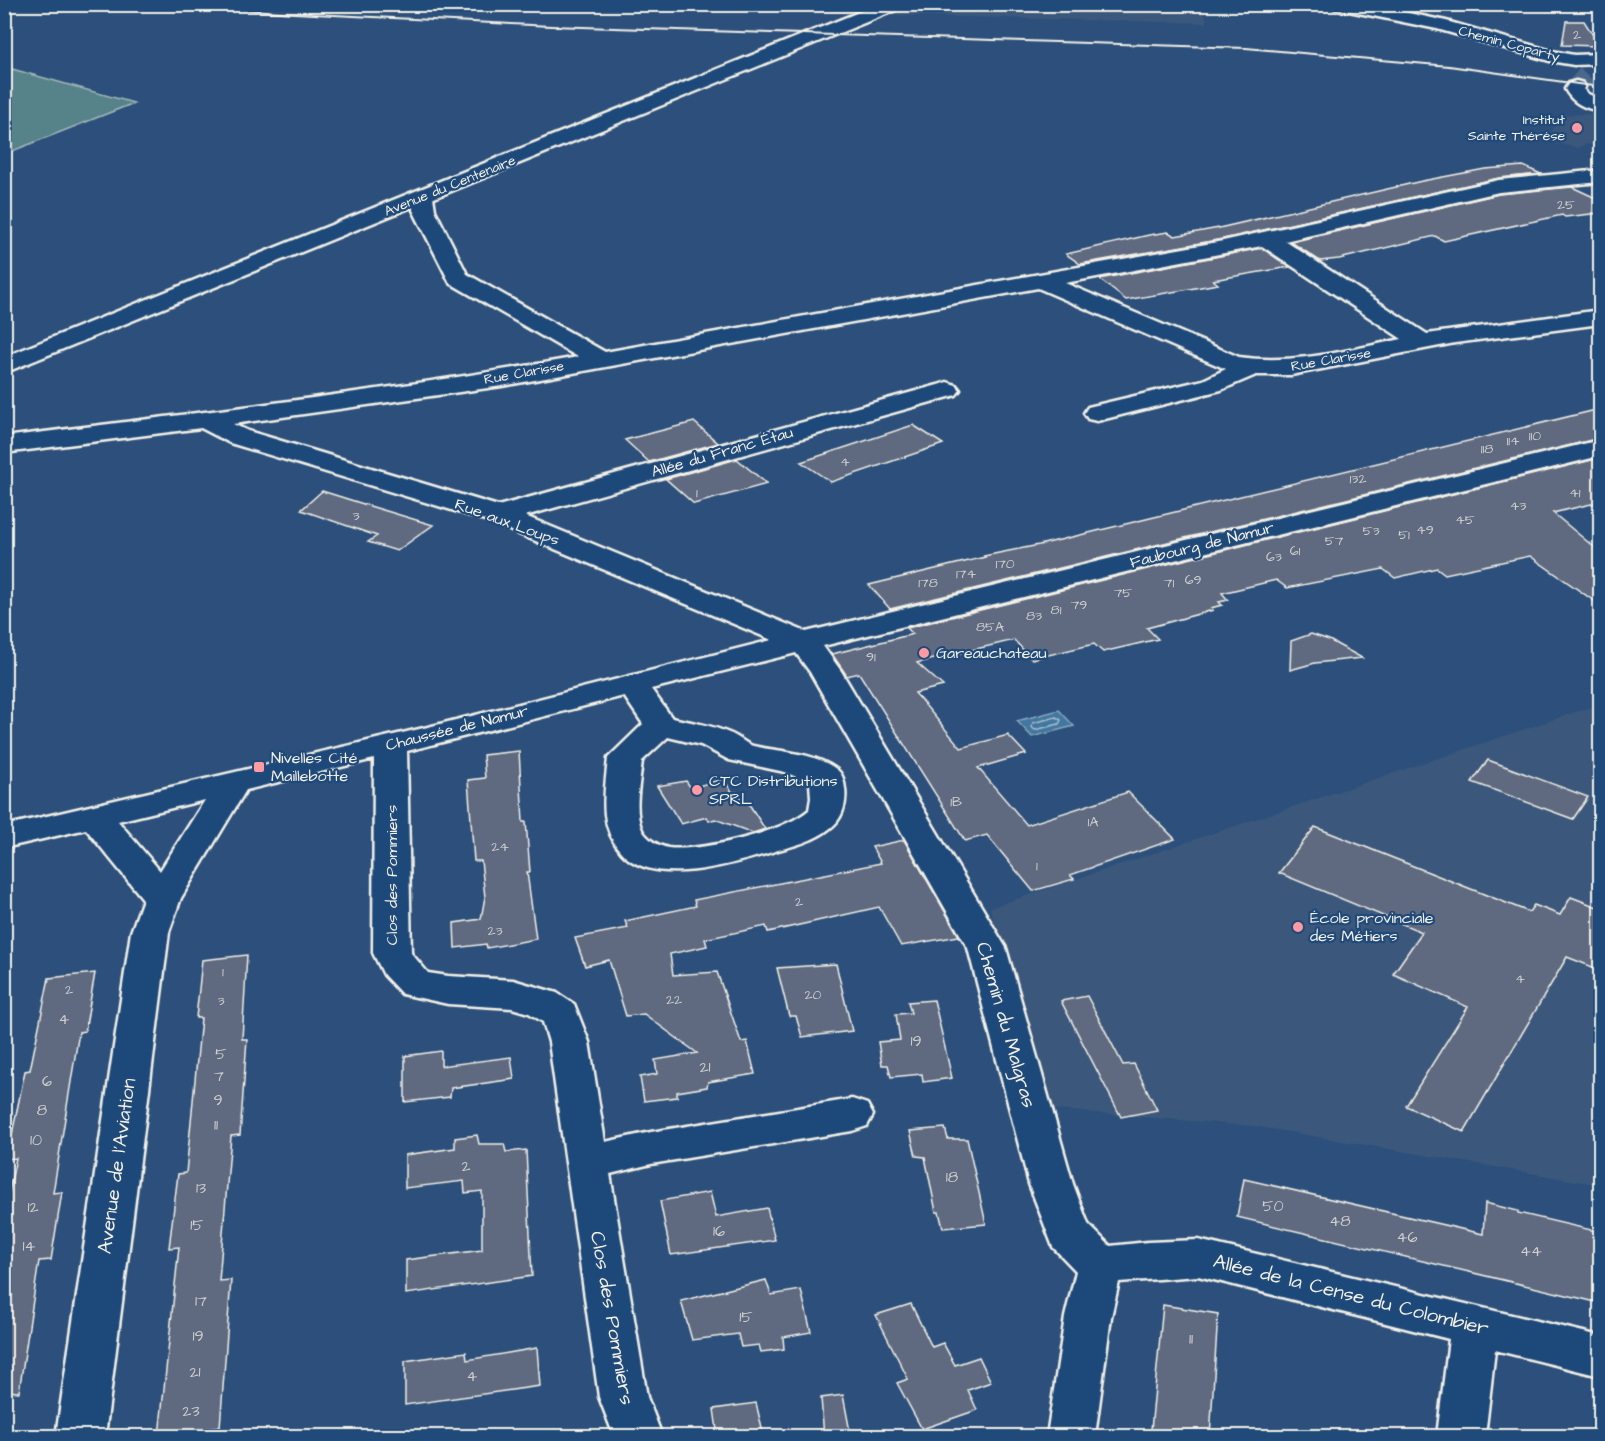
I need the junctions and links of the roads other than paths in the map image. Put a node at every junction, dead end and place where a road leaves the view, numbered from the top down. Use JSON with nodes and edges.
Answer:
{"nodes":[{"id":1,"x":895,"y":4,"type":"edge"},
{"id":2,"x":1340,"y":4,"type":"edge"},
{"id":3,"x":1591,"y":73,"type":"edge"},
{"id":4,"x":1600,"y":105,"type":"edge"},
{"id":5,"x":1600,"y":176,"type":"edge"},
{"id":6,"x":423,"y":197,"type":"junction"},
{"id":7,"x":1267,"y":239,"type":"junction"},
{"id":8,"x":1041,"y":281,"type":"junction"},
{"id":9,"x":1600,"y":317,"type":"edge"},
{"id":10,"x":1423,"y":342,"type":"junction"},
{"id":11,"x":600,"y":359,"type":"junction"},
{"id":12,"x":4,"y":366,"type":"edge"},
{"id":13,"x":1252,"y":367,"type":"junction"},
{"id":14,"x":947,"y":390,"type":"dead end"},
{"id":15,"x":1097,"y":413,"type":"dead end"},
{"id":16,"x":204,"y":420,"type":"junction"},
{"id":17,"x":4,"y":445,"type":"edge"},
{"id":18,"x":1600,"y":448,"type":"edge"},
{"id":19,"x":498,"y":515,"type":"junction"},
{"id":20,"x":804,"y":642,"type":"junction"},
{"id":21,"x":632,"y":685,"type":"junction"},
{"id":22,"x":661,"y":726,"type":"junction"},
{"id":23,"x":390,"y":745,"type":"junction"},
{"id":24,"x":234,"y":783,"type":"junction"},
{"id":25,"x":94,"y":815,"type":"junction"},
{"id":26,"x":4,"y":837,"type":"edge"},
{"id":27,"x":162,"y":898,"type":"junction"},
{"id":28,"x":852,"y":1115,"type":"dead end"},
{"id":29,"x":587,"y":1162,"type":"junction"},
{"id":30,"x":1100,"y":1266,"type":"junction"},
{"id":31,"x":1474,"y":1326,"type":"junction"},
{"id":32,"x":1600,"y":1356,"type":"edge"},
{"id":33,"x":80,"y":1437,"type":"edge"},
{"id":34,"x":638,"y":1437,"type":"edge"},
{"id":35,"x":1071,"y":1437,"type":"edge"},
{"id":36,"x":1461,"y":1437,"type":"edge"}],
"edges":[{"from":1,"to":6,"type":"street","name":"Avenue du Centenaire"},
{"from":2,"to":3,"type":"street","name":"Chemin Coparty"},
{"from":3,"to":4,"type":"street","name":"Chemin Coparty"},
{"from":5,"to":7,"type":"street","name":"Rue Clarisse"},
{"from":6,"to":11,"type":"street"},
{"from":6,"to":12,"type":"street","name":"Avenue du Centenaire"},
{"from":7,"to":8,"type":"street","name":"Rue Clarisse"},
{"from":7,"to":10,"type":"street"},
{"from":8,"to":11,"type":"street","name":"Rue Clarisse"},
{"from":8,"to":13,"type":"street","name":"Rue Clarisse"},
{"from":9,"to":10,"type":"street","name":"Rue Clarisse"},
{"from":10,"to":13,"type":"street","name":"Rue Clarisse"},
{"from":11,"to":16,"type":"street","name":"Rue Clarisse"},
{"from":13,"to":15,"type":"street"},
{"from":14,"to":19,"type":"street","name":"Allée du Franc Étau"},
{"from":16,"to":17,"type":"street","name":"Rue Clarisse"},
{"from":16,"to":19,"type":"street","name":"Rue aux Loups"},
{"from":18,"to":20,"type":"street","name":"Faubourg de Namur"},
{"from":19,"to":20,"type":"street","name":"Rue aux Loups"},
{"from":20,"to":21,"type":"street","name":"Chaussée de Namur"},
{"from":20,"to":30,"type":"street","name":"Chemin du Malgras"},
{"from":21,"to":22,"type":"street"},
{"from":21,"to":23,"type":"street","name":"Chaussée de Namur"},
{"from":22,"to":22,"type":"street"},
{"from":23,"to":24,"type":"street","name":"Chaussée de Namur"},
{"from":23,"to":29,"type":"street","name":"Clos des Pommiers"},
{"from":24,"to":25,"type":"street","name":"Chaussée de Namur"},
{"from":24,"to":27,"type":"street","name":"Avenue de l'Aviation"},
{"from":25,"to":26,"type":"street","name":"Chaussée de Namur"},
{"from":25,"to":27,"type":"street"},
{"from":27,"to":33,"type":"street","name":"Avenue de l'Aviation"},
{"from":28,"to":29,"type":"street"},
{"from":29,"to":34,"type":"street","name":"Clos des Pommiers"},
{"from":30,"to":31,"type":"street","name":"Allée de la Cense du Colombier"},
{"from":30,"to":35,"type":"street"},
{"from":31,"to":32,"type":"street","name":"Allée de la Cense du Colombier"},
{"from":31,"to":36,"type":"street"}]}
